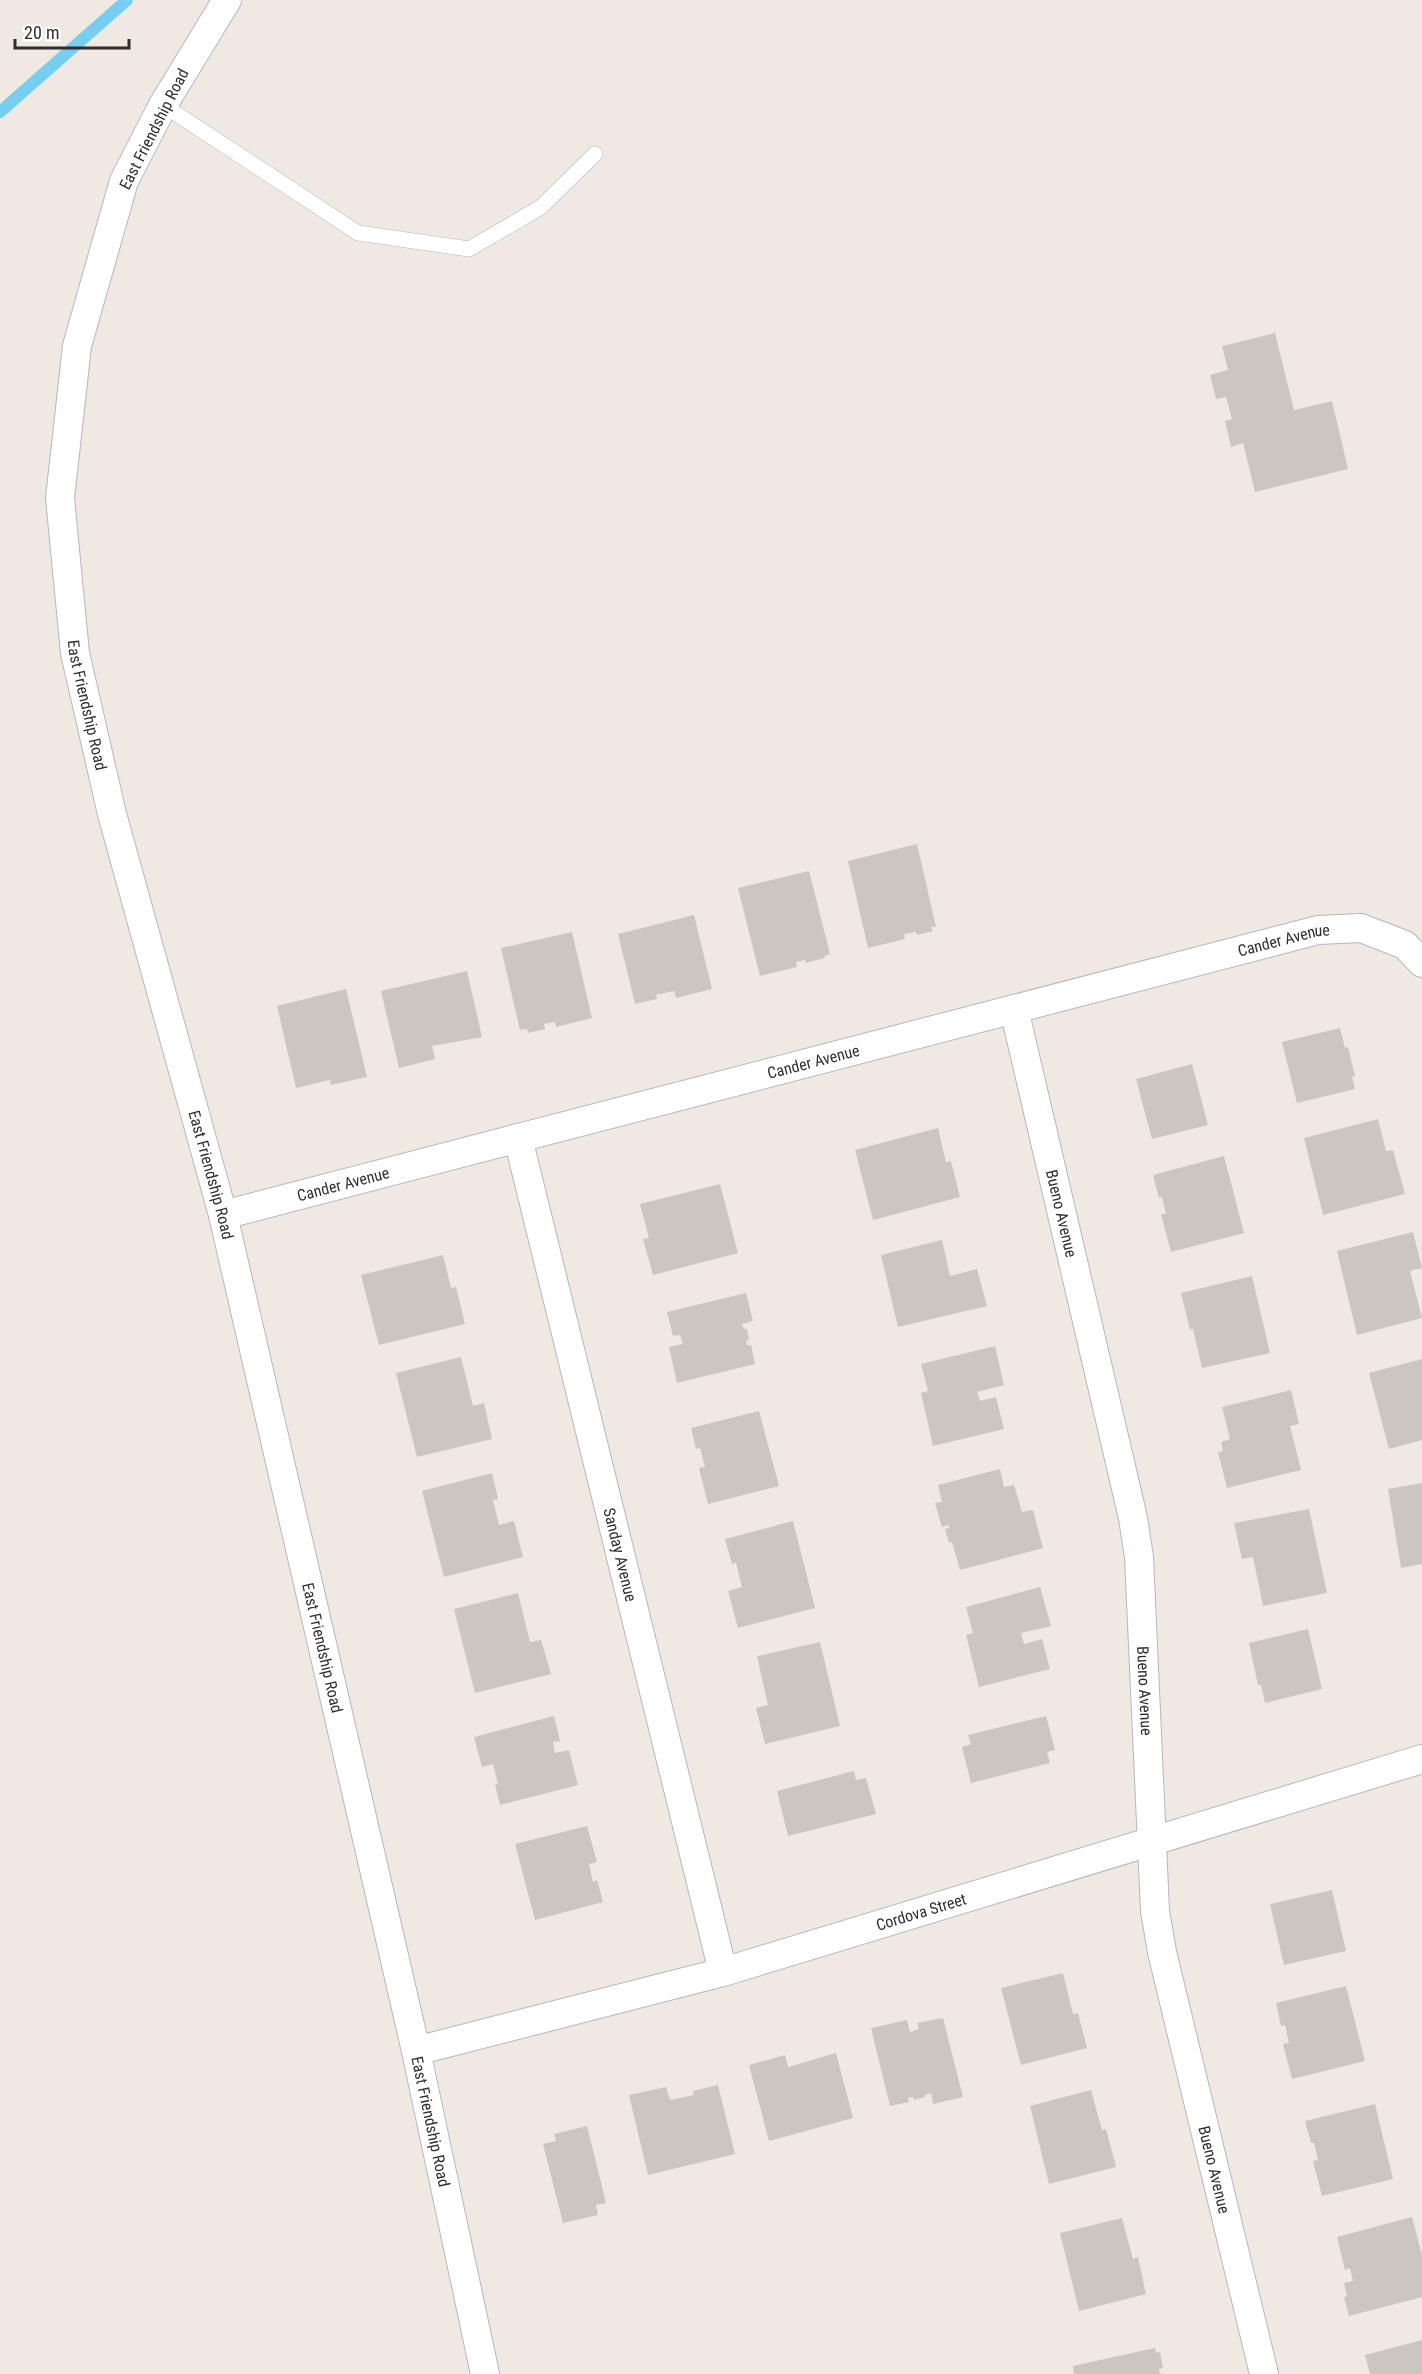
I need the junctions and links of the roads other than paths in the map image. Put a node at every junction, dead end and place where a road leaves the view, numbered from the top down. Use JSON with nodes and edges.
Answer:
{"nodes":[{"id":1,"x":227,"y":0,"type":"edge"},
{"id":2,"x":163,"y":105,"type":"junction"},
{"id":3,"x":595,"y":154,"type":"dead end"},
{"id":4,"x":1414,"y":954,"type":"edge"},
{"id":5,"x":1014,"y":1009,"type":"junction"},
{"id":6,"x":518,"y":1138,"type":"junction"},
{"id":7,"x":223,"y":1215,"type":"junction"},
{"id":8,"x":1422,"y":1759,"type":"edge"},
{"id":9,"x":1152,"y":1840,"type":"junction"},
{"id":10,"x":723,"y":1972,"type":"junction"},
{"id":11,"x":416,"y":2051,"type":"junction"},
{"id":12,"x":485,"y":2374,"type":"edge"},
{"id":13,"x":1264,"y":2374,"type":"edge"}],
"edges":[{"from":1,"to":2,"type":"street","name":"East Friendship Road"},
{"from":2,"to":3,"type":"lane"},
{"from":2,"to":7,"type":"street","name":"East Friendship Road"},
{"from":4,"to":5,"type":"street","name":"Cander Avenue"},
{"from":5,"to":6,"type":"street","name":"Cander Avenue"},
{"from":5,"to":9,"type":"street","name":"Bueno Avenue"},
{"from":6,"to":7,"type":"street","name":"Cander Avenue"},
{"from":6,"to":10,"type":"street","name":"Sanday Avenue"},
{"from":7,"to":11,"type":"street","name":"East Friendship Road"},
{"from":8,"to":9,"type":"street","name":"Cordova Street"},
{"from":9,"to":10,"type":"street","name":"Cordova Street"},
{"from":9,"to":13,"type":"street","name":"Bueno Avenue"},
{"from":10,"to":11,"type":"street","name":"Cordova Street"},
{"from":11,"to":12,"type":"street","name":"East Friendship Road"}]}
